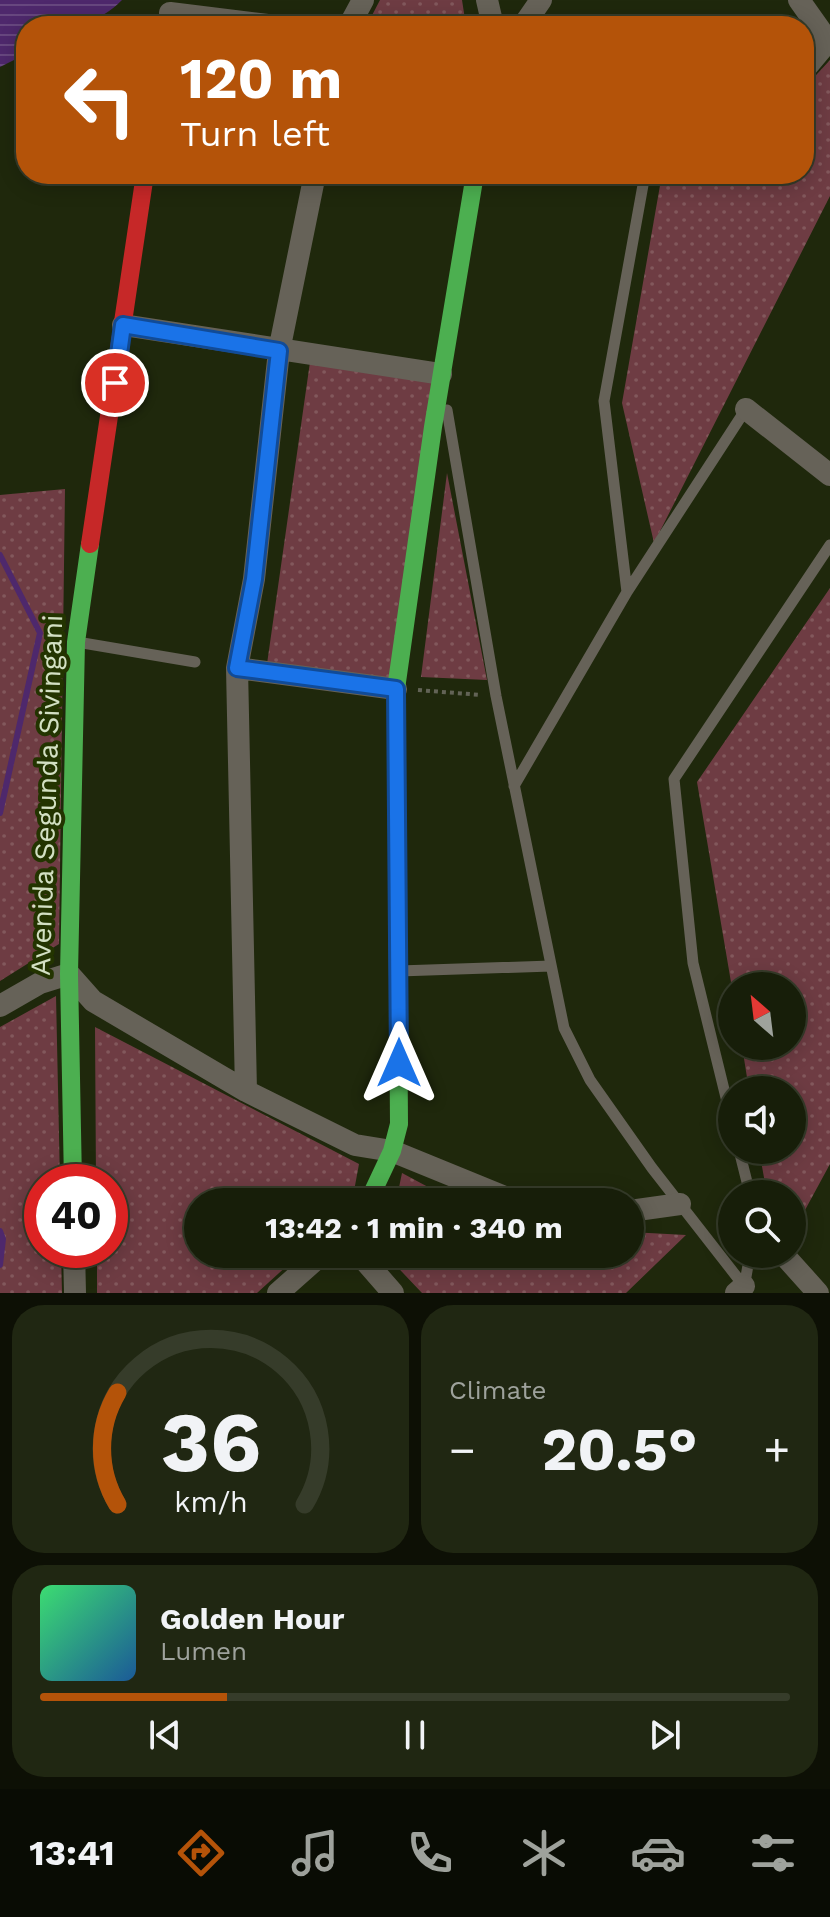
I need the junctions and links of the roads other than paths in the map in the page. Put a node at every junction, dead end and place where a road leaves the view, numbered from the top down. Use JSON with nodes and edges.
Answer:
{"nodes":[{"id":1,"x":172,"y":13,"type":"edge"},
{"id":2,"x":196,"y":16,"type":"edge"},
{"id":3,"x":814,"y":20,"type":"edge"},
{"id":4,"x":829,"y":40,"type":"edge"},
{"id":5,"x":814,"y":58,"type":"edge"},
{"id":6,"x":144,"y":184,"type":"edge"},
{"id":7,"x":313,"y":184,"type":"edge"},
{"id":8,"x":473,"y":184,"type":"edge"},
{"id":9,"x":643,"y":184,"type":"edge"},
{"id":10,"x":123,"y":325,"type":"junction"},
{"id":11,"x":279,"y":351,"type":"junction"},
{"id":12,"x":441,"y":374,"type":"junction"},
{"id":13,"x":746,"y":409,"type":"joint"},
{"id":14,"x":830,"y":475,"type":"edge"},
{"id":15,"x":830,"y":545,"type":"edge"},
{"id":16,"x":627,"y":592,"type":"junction"},
{"id":17,"x":76,"y":642,"type":"junction"},
{"id":18,"x":195,"y":662,"type":"dead end"},
{"id":19,"x":237,"y":668,"type":"junction"},
{"id":20,"x":396,"y":689,"type":"junction"},
{"id":21,"x":514,"y":786,"type":"junction"},
{"id":22,"x":551,"y":966,"type":"junction"},
{"id":23,"x":398,"y":971,"type":"junction"},
{"id":24,"x":69,"y":974,"type":"junction"},
{"id":25,"x":0,"y":1006,"type":"edge"},
{"id":26,"x":721,"y":1076,"type":"edge"},
{"id":27,"x":246,"y":1091,"type":"junction"},
{"id":28,"x":392,"y":1151,"type":"junction"},
{"id":29,"x":73,"y":1164,"type":"edge"},
{"id":30,"x":375,"y":1188,"type":"edge"},
{"id":31,"x":483,"y":1188,"type":"edge"},
{"id":32,"x":680,"y":1204,"type":"junction"},
{"id":33,"x":644,"y":1209,"type":"edge"},
{"id":34,"x":74,"y":1268,"type":"edge"},
{"id":35,"x":306,"y":1268,"type":"edge"},
{"id":36,"x":371,"y":1268,"type":"edge"},
{"id":37,"x":747,"y":1268,"type":"edge"},
{"id":38,"x":796,"y":1268,"type":"edge"},
{"id":39,"x":741,"y":1291,"type":"edge"},
{"id":40,"x":75,"y":1293,"type":"edge"},
{"id":41,"x":278,"y":1293,"type":"edge"},
{"id":42,"x":393,"y":1293,"type":"edge"},
{"id":43,"x":818,"y":1293,"type":"edge"}],
"edges":[{"from":1,"to":2,"type":"street"},
{"from":3,"to":4,"type":"street"},
{"from":4,"to":5,"type":"street"},
{"from":6,"to":10,"type":"street","name":"Avenida Segunda Sivingani"},
{"from":7,"to":11,"type":"street"},
{"from":8,"to":12,"type":"street"},
{"from":9,"to":16,"type":"lane"},
{"from":10,"to":11,"type":"street"},
{"from":10,"to":17,"type":"street","name":"Avenida Segunda Sivingani"},
{"from":11,"to":12,"type":"street"},
{"from":11,"to":19,"type":"street"},
{"from":12,"to":20,"type":"street"},
{"from":12,"to":21,"type":"lane"},
{"from":13,"to":14,"type":"street"},
{"from":13,"to":16,"type":"lane"},
{"from":15,"to":26,"type":"lane"},
{"from":16,"to":21,"type":"lane"},
{"from":17,"to":18,"type":"lane"},
{"from":17,"to":24,"type":"street","name":"Avenida Segunda Sivingani"},
{"from":19,"to":20,"type":"street"},
{"from":19,"to":27,"type":"street"},
{"from":20,"to":23,"type":"street"},
{"from":21,"to":22,"type":"lane"},
{"from":22,"to":23,"type":"lane"},
{"from":22,"to":32,"type":"lane"},
{"from":23,"to":28,"type":"street"},
{"from":24,"to":25,"type":"street"},
{"from":24,"to":27,"type":"street"},
{"from":24,"to":29,"type":"street","name":"Avenida Segunda Sivingani"},
{"from":27,"to":28,"type":"street"},
{"from":28,"to":30,"type":"street"},
{"from":28,"to":31,"type":"street"},
{"from":32,"to":33,"type":"street"},
{"from":32,"to":39,"type":"lane"},
{"from":34,"to":40,"type":"street"},
{"from":35,"to":41,"type":"street"},
{"from":36,"to":42,"type":"street"},
{"from":37,"to":39,"type":"lane"},
{"from":38,"to":43,"type":"street"}]}
